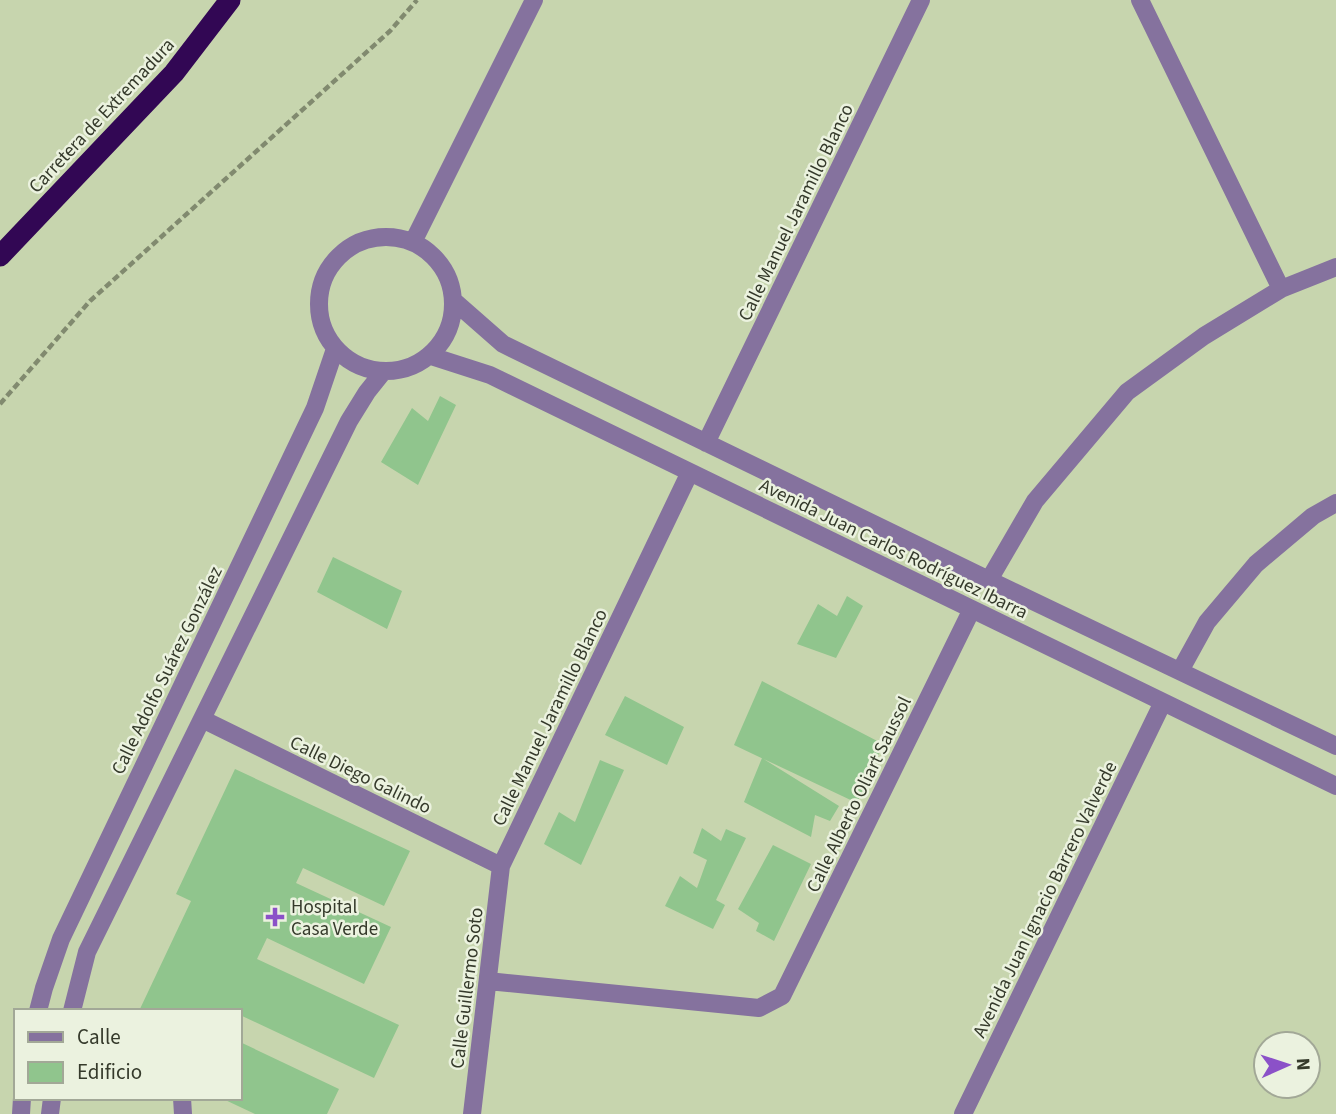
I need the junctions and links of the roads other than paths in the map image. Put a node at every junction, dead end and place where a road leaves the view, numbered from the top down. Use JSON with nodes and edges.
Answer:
{"nodes":[{"id":1,"x":230,"y":0,"type":"edge"},
{"id":2,"x":534,"y":0,"type":"edge"},
{"id":3,"x":921,"y":0,"type":"edge"},
{"id":4,"x":1140,"y":0,"type":"edge"},
{"id":5,"x":413,"y":242,"type":"junction"},
{"id":6,"x":0,"y":256,"type":"edge"},
{"id":7,"x":1336,"y":267,"type":"edge"},
{"id":8,"x":1280,"y":289,"type":"junction"},
{"id":9,"x":454,"y":302,"type":"junction"},
{"id":10,"x":335,"y":349,"type":"junction"},
{"id":11,"x":431,"y":356,"type":"junction"},
{"id":12,"x":383,"y":372,"type":"junction"},
{"id":13,"x":706,"y":443,"type":"junction"},
{"id":14,"x":690,"y":472,"type":"junction"},
{"id":15,"x":1336,"y":502,"type":"edge"},
{"id":16,"x":989,"y":580,"type":"junction"},
{"id":17,"x":972,"y":609,"type":"junction"},
{"id":18,"x":1180,"y":671,"type":"junction"},
{"id":19,"x":1163,"y":702,"type":"junction"},
{"id":20,"x":202,"y":719,"type":"junction"},
{"id":21,"x":1336,"y":746,"type":"edge"},
{"id":22,"x":1336,"y":786,"type":"edge"},
{"id":23,"x":501,"y":866,"type":"junction"},
{"id":24,"x":488,"y":981,"type":"junction"},
{"id":25,"x":39,"y":1009,"type":"edge"},
{"id":26,"x":73,"y":1009,"type":"edge"},
{"id":27,"x":472,"y":1114,"type":"edge"},
{"id":28,"x":963,"y":1114,"type":"edge"}],
"edges":[{"from":1,"to":6,"type":"highway","name":"Carretera de Extremadura"},
{"from":2,"to":5,"type":"street"},
{"from":3,"to":13,"type":"street","name":"Calle Manuel Jaramillo Blanco"},
{"from":4,"to":8,"type":"street"},
{"from":5,"to":9,"type":"street"},
{"from":5,"to":10,"type":"street"},
{"from":7,"to":8,"type":"street"},
{"from":8,"to":16,"type":"street"},
{"from":9,"to":11,"type":"street"},
{"from":9,"to":13,"type":"street","name":"Avenida Juan Carlos Rodríguez Ibarra"},
{"from":10,"to":12,"type":"street"},
{"from":10,"to":25,"type":"street","name":"Calle Adolfo Suárez González"},
{"from":11,"to":12,"type":"street"},
{"from":11,"to":14,"type":"street","name":"Avenida Juan Carlos Rodríguez Ibarra"},
{"from":12,"to":20,"type":"street"},
{"from":13,"to":16,"type":"street","name":"Avenida Juan Carlos Rodríguez Ibarra"},
{"from":14,"to":17,"type":"street","name":"Avenida Juan Carlos Rodríguez Ibarra"},
{"from":14,"to":23,"type":"street","name":"Calle Manuel Jaramillo Blanco"},
{"from":15,"to":18,"type":"street"},
{"from":16,"to":18,"type":"street","name":"Avenida Juan Carlos Rodríguez Ibarra"},
{"from":17,"to":19,"type":"street","name":"Avenida Juan Carlos Rodríguez Ibarra"},
{"from":17,"to":24,"type":"street","name":"Calle Alberto Oliart Saussol"},
{"from":18,"to":21,"type":"street","name":"Avenida Juan Carlos Rodríguez Ibarra"},
{"from":19,"to":22,"type":"street","name":"Avenida Juan Carlos Rodríguez Ibarra"},
{"from":19,"to":28,"type":"street","name":"Avenida Juan Ignacio Barrero Valverde"},
{"from":20,"to":23,"type":"street","name":"Calle Diego Galindo"},
{"from":20,"to":26,"type":"street"},
{"from":23,"to":24,"type":"street","name":"Calle Guillermo Soto"},
{"from":24,"to":27,"type":"street","name":"Calle Guillermo Soto"}]}
